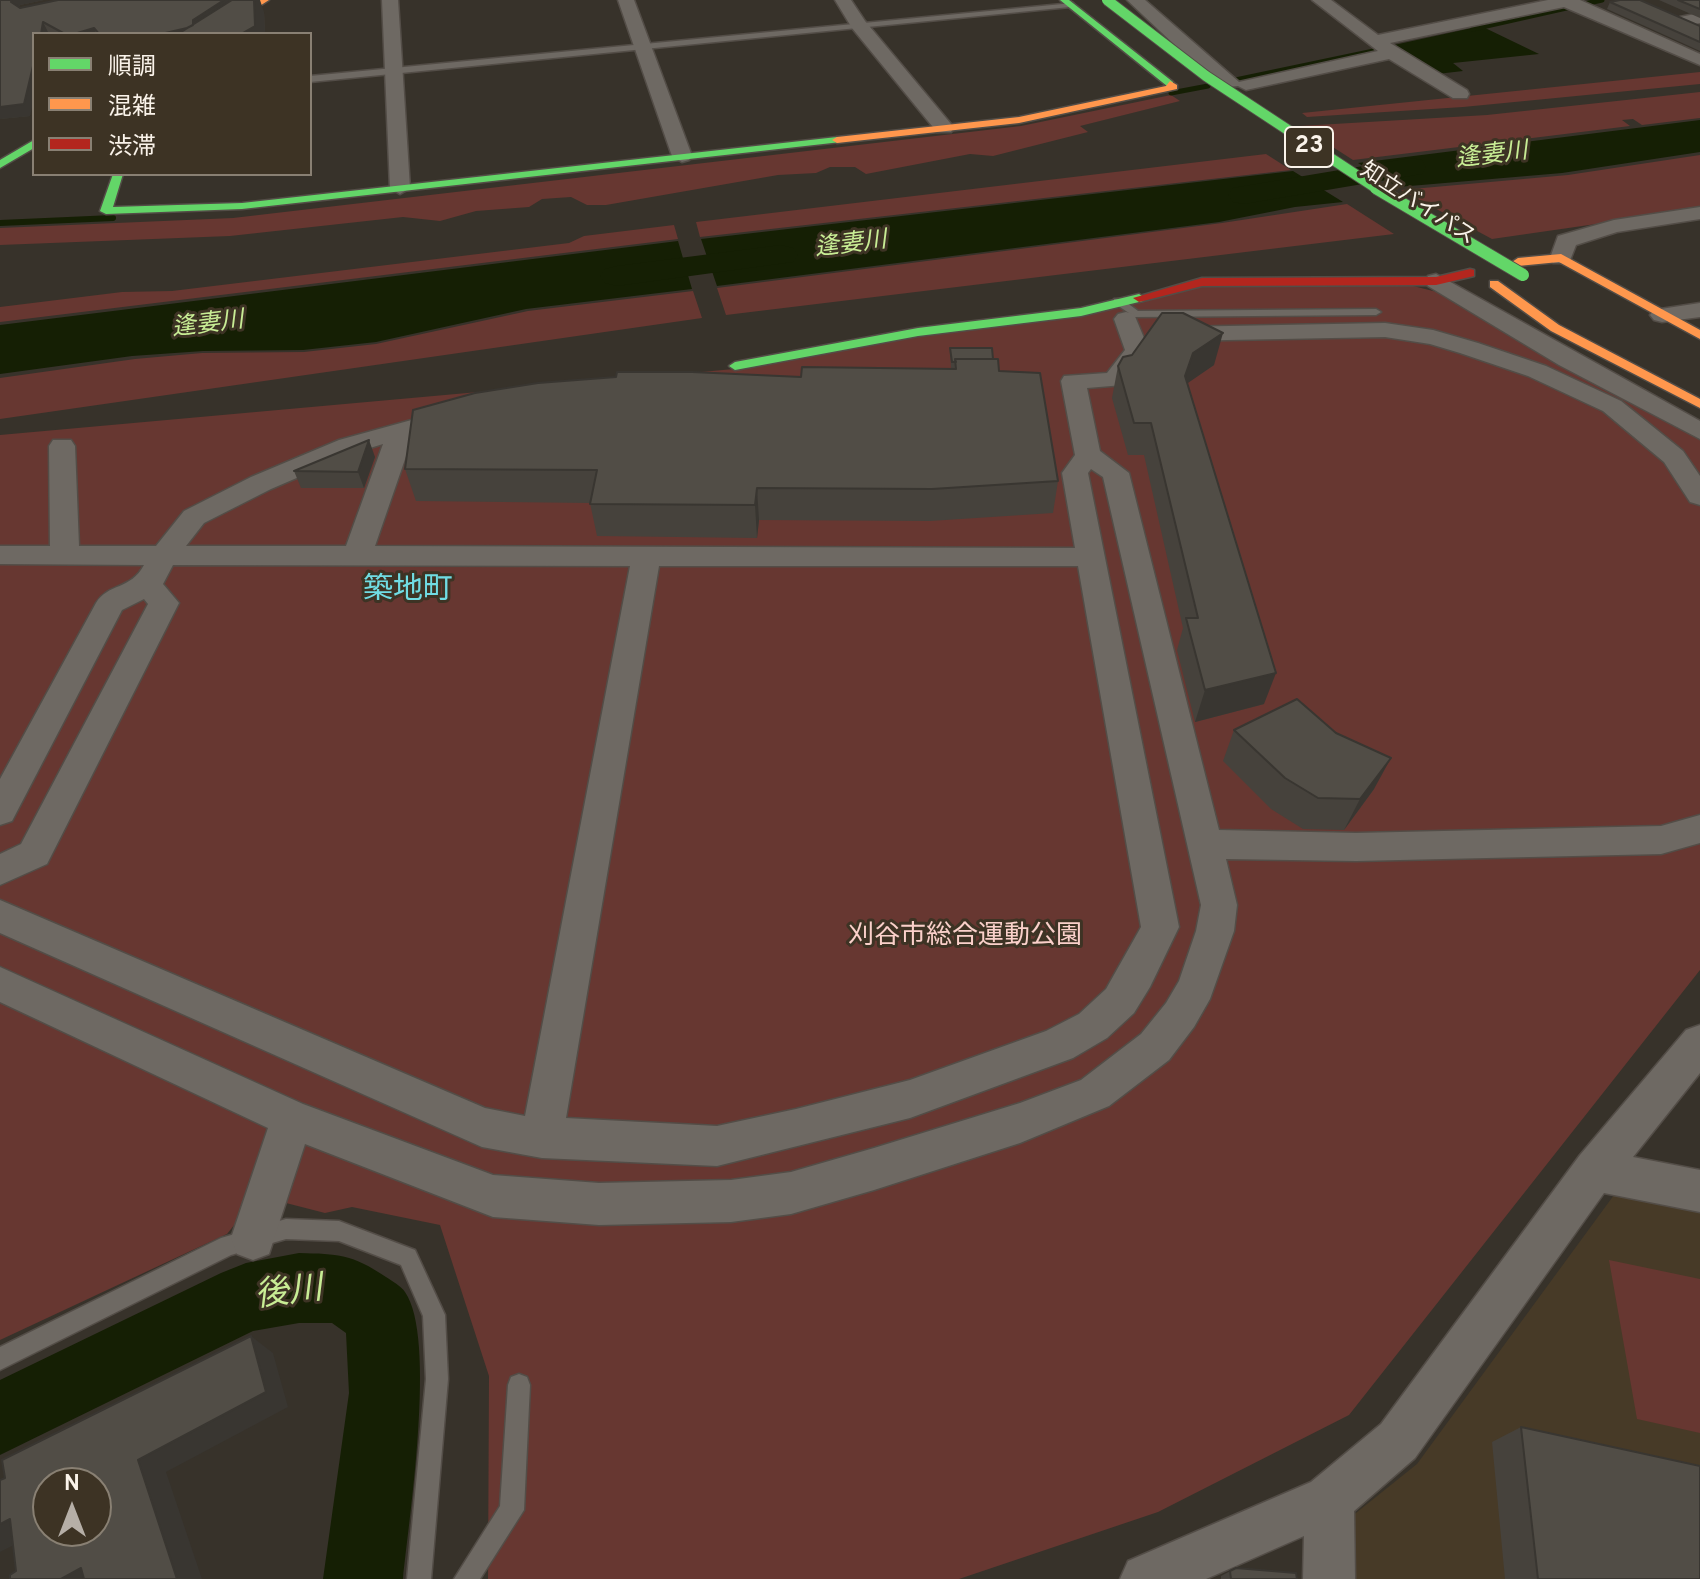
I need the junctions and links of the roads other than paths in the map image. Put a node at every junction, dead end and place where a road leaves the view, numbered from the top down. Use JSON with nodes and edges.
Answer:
{"nodes":[{"id":1,"x":256,"y":0,"type":"edge"},
{"id":2,"x":264,"y":0,"type":"edge"},
{"id":3,"x":390,"y":0,"type":"edge"},
{"id":4,"x":626,"y":0,"type":"edge"},
{"id":5,"x":843,"y":0,"type":"edge"},
{"id":6,"x":1107,"y":0,"type":"edge"},
{"id":7,"x":1121,"y":0,"type":"edge"},
{"id":8,"x":1135,"y":0,"type":"edge"},
{"id":9,"x":1320,"y":0,"type":"edge"},
{"id":10,"x":1074,"y":2,"type":"edge"},
{"id":11,"x":1570,"y":3,"type":"edge"},
{"id":12,"x":1607,"y":3,"type":"edge"},
{"id":13,"x":858,"y":24,"type":"junction"},
{"id":14,"x":213,"y":32,"type":"edge"},
{"id":15,"x":1373,"y":41,"type":"junction"},
{"id":16,"x":1163,"y":46,"type":"junction"},
{"id":17,"x":643,"y":47,"type":"junction"},
{"id":18,"x":1392,"y":53,"type":"junction"},
{"id":19,"x":1700,"y":60,"type":"edge"},
{"id":20,"x":396,"y":71,"type":"junction"},
{"id":21,"x":312,"y":79,"type":"edge"},
{"id":22,"x":1246,"y":85,"type":"dead end"},
{"id":23,"x":1460,"y":94,"type":"dead end"},
{"id":24,"x":944,"y":128,"type":"junction"},
{"id":25,"x":32,"y":144,"type":"edge"},
{"id":26,"x":682,"y":156,"type":"junction"},
{"id":27,"x":0,"y":165,"type":"edge"},
{"id":28,"x":117,"y":176,"type":"edge"},
{"id":29,"x":400,"y":188,"type":"junction"},
{"id":30,"x":1397,"y":193,"type":"dead end"},
{"id":31,"x":1700,"y":213,"type":"edge"},
{"id":32,"x":1561,"y":258,"type":"junction"},
{"id":33,"x":1470,"y":273,"type":"dead end"},
{"id":34,"x":1436,"y":281,"type":"junction"},
{"id":35,"x":1494,"y":284,"type":"junction"},
{"id":36,"x":1700,"y":310,"type":"edge"},
{"id":37,"x":1376,"y":312,"type":"dead end"},
{"id":38,"x":1662,"y":315,"type":"junction"},
{"id":39,"x":1125,"y":318,"type":"junction"},
{"id":40,"x":1700,"y":335,"type":"edge"},
{"id":41,"x":735,"y":366,"type":"dead end"},
{"id":42,"x":709,"y":381,"type":"edge"},
{"id":43,"x":787,"y":381,"type":"edge"},
{"id":44,"x":1045,"y":381,"type":"edge"},
{"id":45,"x":1073,"y":381,"type":"junction"},
{"id":46,"x":1700,"y":393,"type":"edge"},
{"id":47,"x":1700,"y":404,"type":"edge"},
{"id":48,"x":481,"y":409,"type":"edge"},
{"id":49,"x":402,"y":429,"type":"junction"},
{"id":50,"x":1700,"y":431,"type":"edge"},
{"id":51,"x":62,"y":446,"type":"dead end"},
{"id":52,"x":1088,"y":455,"type":"junction"},
{"id":53,"x":1700,"y":496,"type":"edge"},
{"id":54,"x":0,"y":555,"type":"edge"},
{"id":55,"x":65,"y":555,"type":"junction"},
{"id":56,"x":357,"y":556,"type":"junction"},
{"id":57,"x":646,"y":556,"type":"junction"},
{"id":58,"x":1091,"y":557,"type":"junction"},
{"id":59,"x":155,"y":570,"type":"junction"},
{"id":60,"x":0,"y":811,"type":"edge"},
{"id":61,"x":1700,"y":829,"type":"edge"},
{"id":62,"x":1206,"y":844,"type":"junction"},
{"id":63,"x":0,"y":870,"type":"edge"},
{"id":64,"x":0,"y":916,"type":"edge"},
{"id":65,"x":0,"y":984,"type":"edge"},
{"id":66,"x":1700,"y":1043,"type":"edge"},
{"id":67,"x":292,"y":1119,"type":"junction"},
{"id":68,"x":542,"y":1138,"type":"junction"},
{"id":69,"x":1595,"y":1170,"type":"junction"},
{"id":70,"x":1700,"y":1191,"type":"edge"},
{"id":71,"x":253,"y":1238,"type":"junction"},
{"id":72,"x":0,"y":1359,"type":"edge"},
{"id":73,"x":519,"y":1385,"type":"dead end"},
{"id":74,"x":1329,"y":1500,"type":"junction"},
{"id":75,"x":419,"y":1579,"type":"edge"},
{"id":76,"x":466,"y":1579,"type":"edge"},
{"id":77,"x":1146,"y":1579,"type":"edge"},
{"id":78,"x":1329,"y":1579,"type":"edge"}],
"edges":[{"from":1,"to":2,"type":"main road"},
{"from":2,"to":14,"type":"main road"},
{"from":3,"to":20,"type":"street"},
{"from":4,"to":17,"type":"street"},
{"from":5,"to":13,"type":"street"},
{"from":6,"to":16,"type":"main road","name":"知立バイパス","number":"23","bridge":true},
{"from":7,"to":16,"type":"main road"},
{"from":8,"to":30,"type":"street"},
{"from":9,"to":15,"type":"street"},
{"from":10,"to":13,"type":"lane"},
{"from":10,"to":24,"type":"main road"},
{"from":10,"to":35,"type":"main road","name":"知立バイパス","number":"23"},
{"from":11,"to":12,"type":"street"},
{"from":11,"to":15,"type":"street"},
{"from":11,"to":19,"type":"street"},
{"from":13,"to":17,"type":"lane"},
{"from":13,"to":24,"type":"street"},
{"from":15,"to":18,"type":"street"},
{"from":16,"to":32,"type":"main road","name":"知立バイパス","number":"23","bridge":true},
{"from":17,"to":20,"type":"lane"},
{"from":17,"to":26,"type":"street"},
{"from":18,"to":22,"type":"street"},
{"from":18,"to":23,"type":"street"},
{"from":20,"to":21,"type":"lane"},
{"from":20,"to":29,"type":"street"},
{"from":24,"to":26,"type":"main road"},
{"from":25,"to":27,"type":"main road"},
{"from":26,"to":29,"type":"main road"},
{"from":28,"to":29,"type":"main road"},
{"from":31,"to":32,"type":"street"},
{"from":32,"to":38,"type":"main road"},
{"from":33,"to":34,"type":"main road"},
{"from":34,"to":39,"type":"main road"},
{"from":34,"to":50,"type":"street"},
{"from":35,"to":46,"type":"main road","name":"知立バイパス","number":"23"},
{"from":35,"to":47,"type":"main road","number":"23"},
{"from":36,"to":38,"type":"street"},
{"from":37,"to":39,"type":"lane"},
{"from":38,"to":40,"type":"main road"},
{"from":39,"to":41,"type":"main road"},
{"from":39,"to":45,"type":"street"},
{"from":39,"to":53,"type":"street"},
{"from":42,"to":43,"type":"street"},
{"from":44,"to":45,"type":"street"},
{"from":45,"to":52,"type":"street"},
{"from":48,"to":49,"type":"street"},
{"from":49,"to":56,"type":"street"},
{"from":49,"to":59,"type":"street"},
{"from":51,"to":55,"type":"street"},
{"from":52,"to":58,"type":"street"},
{"from":52,"to":62,"type":"street"},
{"from":54,"to":55,"type":"street"},
{"from":55,"to":59,"type":"street"},
{"from":56,"to":57,"type":"street"},
{"from":56,"to":59,"type":"street"},
{"from":57,"to":58,"type":"street"},
{"from":57,"to":68,"type":"street"},
{"from":58,"to":68,"type":"street"},
{"from":59,"to":60,"type":"street"},
{"from":59,"to":63,"type":"street"},
{"from":61,"to":62,"type":"street"},
{"from":62,"to":67,"type":"street"},
{"from":64,"to":68,"type":"street"},
{"from":65,"to":67,"type":"street"},
{"from":66,"to":69,"type":"street"},
{"from":67,"to":71,"type":"street"},
{"from":69,"to":70,"type":"street"},
{"from":69,"to":74,"type":"street"},
{"from":71,"to":72,"type":"lane"},
{"from":71,"to":75,"type":"lane"},
{"from":73,"to":76,"type":"lane"},
{"from":74,"to":77,"type":"street"},
{"from":74,"to":78,"type":"street"}]}
